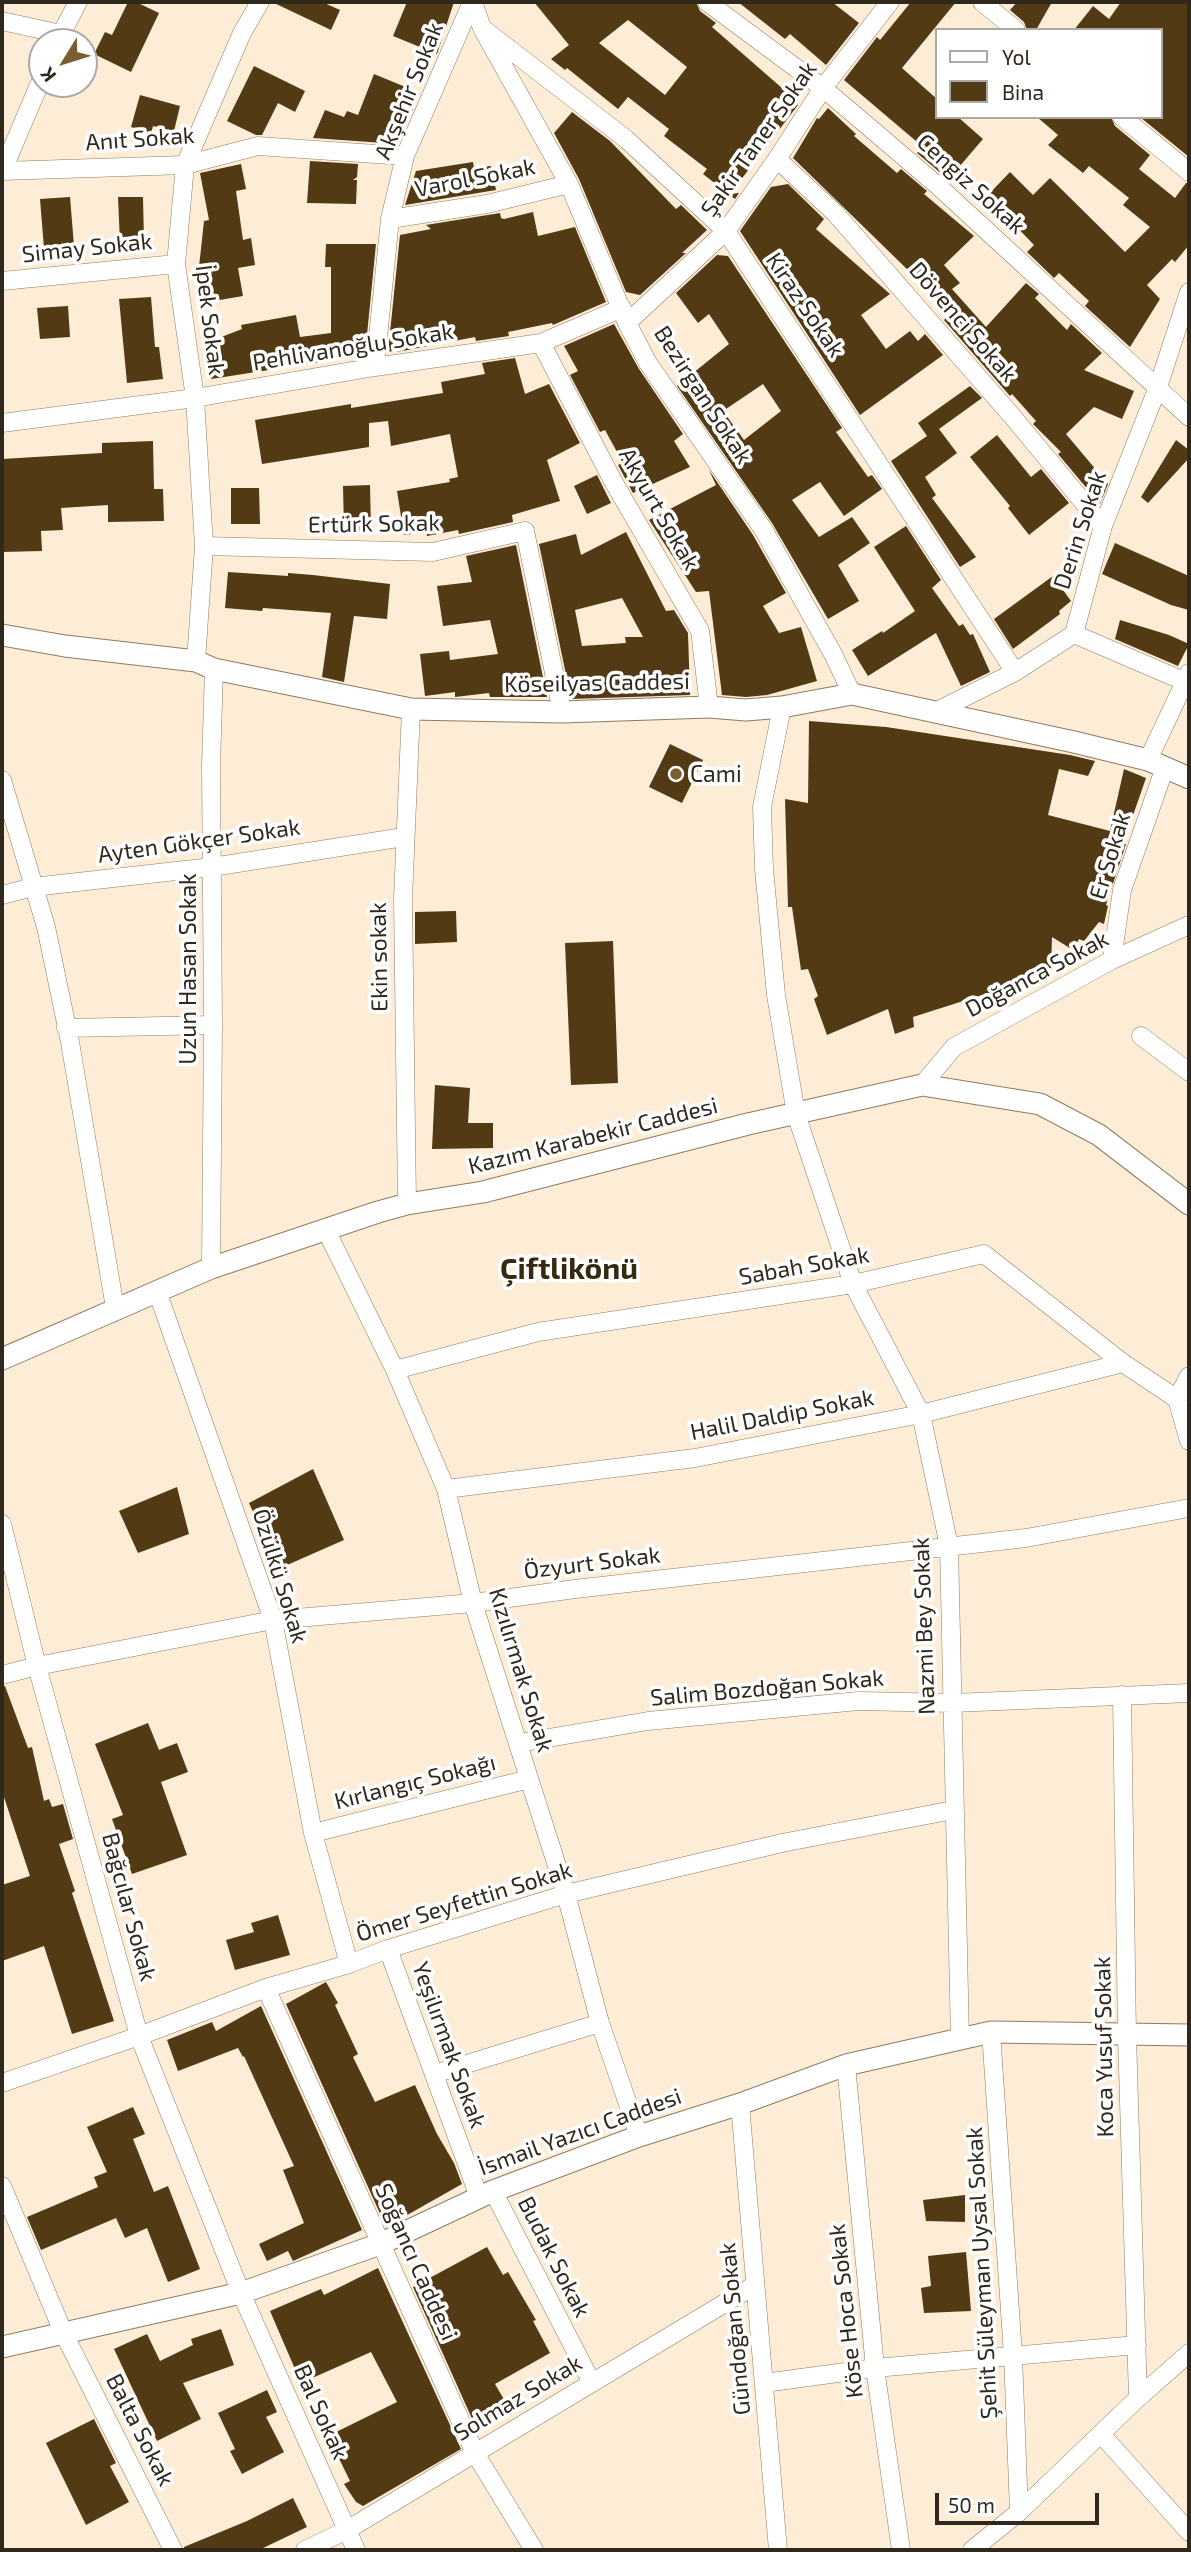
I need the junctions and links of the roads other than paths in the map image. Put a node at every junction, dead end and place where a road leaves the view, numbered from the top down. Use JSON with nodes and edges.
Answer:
{"nodes":[{"id":1,"x":78,"y":2,"type":"edge"},
{"id":2,"x":260,"y":2,"type":"edge"},
{"id":3,"x":472,"y":2,"type":"edge"},
{"id":4,"x":707,"y":2,"type":"edge"},
{"id":5,"x":890,"y":2,"type":"edge"},
{"id":6,"x":982,"y":2,"type":"edge"},
{"id":7,"x":2,"y":21,"type":"edge"},
{"id":8,"x":64,"y":28,"type":"edge"},
{"id":9,"x":482,"y":28,"type":"junction"},
{"id":10,"x":1014,"y":28,"type":"edge"},
{"id":11,"x":28,"y":29,"type":"edge"},
{"id":12,"x":823,"y":88,"type":"junction"},
{"id":13,"x":33,"y":98,"type":"edge"},
{"id":14,"x":1124,"y":119,"type":"edge"},
{"id":15,"x":405,"y":156,"type":"junction"},
{"id":16,"x":777,"y":159,"type":"junction"},
{"id":17,"x":185,"y":165,"type":"junction"},
{"id":18,"x":2,"y":171,"type":"edge"},
{"id":19,"x":1189,"y":172,"type":"edge"},
{"id":20,"x":569,"y":184,"type":"junction"},
{"id":21,"x":390,"y":219,"type":"junction"},
{"id":22,"x":726,"y":231,"type":"junction"},
{"id":23,"x":176,"y":264,"type":"junction"},
{"id":24,"x":2,"y":281,"type":"edge"},
{"id":25,"x":1189,"y":292,"type":"edge"},
{"id":26,"x":625,"y":315,"type":"junction"},
{"id":27,"x":541,"y":343,"type":"junction"},
{"id":28,"x":375,"y":367,"type":"junction"},
{"id":29,"x":1158,"y":387,"type":"junction"},
{"id":30,"x":195,"y":398,"type":"junction"},
{"id":31,"x":1189,"y":417,"type":"edge"},
{"id":32,"x":2,"y":424,"type":"edge"},
{"id":33,"x":1103,"y":526,"type":"junction"},
{"id":34,"x":204,"y":546,"type":"junction"},
{"id":35,"x":1074,"y":634,"type":"junction"},
{"id":36,"x":2,"y":635,"type":"edge"},
{"id":37,"x":205,"y":665,"type":"junction"},
{"id":38,"x":1015,"y":672,"type":"junction"},
{"id":39,"x":1188,"y":677,"type":"edge"},
{"id":40,"x":852,"y":694,"type":"junction"},
{"id":41,"x":709,"y":707,"type":"junction"},
{"id":42,"x":782,"y":707,"type":"junction"},
{"id":43,"x":411,"y":709,"type":"junction"},
{"id":44,"x":562,"y":712,"type":"junction"},
{"id":45,"x":935,"y":712,"type":"junction"},
{"id":46,"x":1156,"y":764,"type":"junction"},
{"id":47,"x":1189,"y":778,"type":"edge"},
{"id":48,"x":2,"y":780,"type":"edge"},
{"id":49,"x":404,"y":837,"type":"junction"},
{"id":50,"x":212,"y":867,"type":"junction"},
{"id":51,"x":33,"y":887,"type":"junction"},
{"id":52,"x":2,"y":895,"type":"edge"},
{"id":53,"x":1189,"y":925,"type":"edge"},
{"id":54,"x":1112,"y":960,"type":"junction"},
{"id":55,"x":213,"y":1025,"type":"junction"},
{"id":56,"x":66,"y":1028,"type":"junction"},
{"id":57,"x":1141,"y":1036,"type":"dead end"},
{"id":58,"x":1189,"y":1072,"type":"edge"},
{"id":59,"x":922,"y":1085,"type":"junction"},
{"id":60,"x":796,"y":1114,"type":"junction"},
{"id":61,"x":1189,"y":1204,"type":"edge"},
{"id":62,"x":407,"y":1205,"type":"junction"},
{"id":63,"x":326,"y":1230,"type":"junction"},
{"id":64,"x":211,"y":1268,"type":"junction"},
{"id":65,"x":853,"y":1284,"type":"junction"},
{"id":66,"x":156,"y":1291,"type":"junction"},
{"id":67,"x":115,"y":1308,"type":"junction"},
{"id":68,"x":2,"y":1359,"type":"edge"},
{"id":69,"x":1123,"y":1363,"type":"junction"},
{"id":70,"x":395,"y":1370,"type":"junction"},
{"id":71,"x":1189,"y":1376,"type":"edge"},
{"id":72,"x":1177,"y":1399,"type":"junction"},
{"id":73,"x":920,"y":1414,"type":"junction"},
{"id":74,"x":1189,"y":1441,"type":"edge"},
{"id":75,"x":446,"y":1489,"type":"junction"},
{"id":76,"x":1189,"y":1508,"type":"edge"},
{"id":77,"x":2,"y":1524,"type":"edge"},
{"id":78,"x":949,"y":1546,"type":"junction"},
{"id":79,"x":473,"y":1603,"type":"junction"},
{"id":80,"x":272,"y":1620,"type":"junction"},
{"id":81,"x":37,"y":1666,"type":"junction"},
{"id":82,"x":2,"y":1675,"type":"edge"},
{"id":83,"x":1189,"y":1693,"type":"edge"},
{"id":84,"x":1122,"y":1695,"type":"junction"},
{"id":85,"x":953,"y":1703,"type":"junction"},
{"id":86,"x":519,"y":1744,"type":"junction"},
{"id":87,"x":529,"y":1779,"type":"junction"},
{"id":88,"x":953,"y":1810,"type":"junction"},
{"id":89,"x":313,"y":1833,"type":"junction"},
{"id":90,"x":566,"y":1894,"type":"junction"},
{"id":91,"x":388,"y":1949,"type":"junction"},
{"id":92,"x":349,"y":1964,"type":"junction"},
{"id":93,"x":265,"y":1988,"type":"junction"},
{"id":94,"x":600,"y":2023,"type":"junction"},
{"id":95,"x":991,"y":2032,"type":"junction"},
{"id":96,"x":1127,"y":2035,"type":"junction"},
{"id":97,"x":1189,"y":2035,"type":"edge"},
{"id":98,"x":139,"y":2036,"type":"junction"},
{"id":99,"x":960,"y":2039,"type":"junction"},
{"id":100,"x":846,"y":2065,"type":"junction"},
{"id":101,"x":434,"y":2074,"type":"junction"},
{"id":102,"x":2,"y":2083,"type":"edge"},
{"id":103,"x":740,"y":2104,"type":"junction"},
{"id":104,"x":639,"y":2136,"type":"junction"},
{"id":105,"x":2,"y":2186,"type":"edge"},
{"id":106,"x":486,"y":2194,"type":"junction"},
{"id":107,"x":380,"y":2244,"type":"junction"},
{"id":108,"x":755,"y":2285,"type":"junction"},
{"id":109,"x":241,"y":2293,"type":"junction"},
{"id":110,"x":63,"y":2332,"type":"junction"},
{"id":111,"x":1137,"y":2345,"type":"junction"},
{"id":112,"x":2,"y":2347,"type":"edge"},
{"id":113,"x":1189,"y":2353,"type":"edge"},
{"id":114,"x":1013,"y":2355,"type":"junction"},
{"id":115,"x":875,"y":2368,"type":"junction"},
{"id":116,"x":592,"y":2383,"type":"junction"},
{"id":117,"x":764,"y":2383,"type":"junction"},
{"id":118,"x":1138,"y":2398,"type":"junction"},
{"id":119,"x":1101,"y":2434,"type":"junction"},
{"id":120,"x":475,"y":2453,"type":"junction"},
{"id":121,"x":1019,"y":2512,"type":"junction"},
{"id":122,"x":346,"y":2530,"type":"junction"},
{"id":123,"x":1189,"y":2532,"type":"edge"},
{"id":124,"x":173,"y":2550,"type":"edge"},
{"id":125,"x":305,"y":2550,"type":"edge"},
{"id":126,"x":356,"y":2550,"type":"edge"},
{"id":127,"x":534,"y":2550,"type":"edge"},
{"id":128,"x":778,"y":2550,"type":"edge"},
{"id":129,"x":901,"y":2550,"type":"edge"},
{"id":130,"x":972,"y":2550,"type":"edge"}],
"edges":[{"from":1,"to":8,"type":"street"},
{"from":2,"to":17,"type":"street","name":"İpek Sokak"},
{"from":3,"to":9,"type":"street","name":"Bezirgan Sokak"},
{"from":3,"to":15,"type":"street","name":"Akşehir Sokak"},
{"from":4,"to":12,"type":"street","name":"Cengiz Sokak"},
{"from":5,"to":12,"type":"street","name":"Şakir Taner Sokak"},
{"from":6,"to":10,"type":"street"},
{"from":7,"to":11,"type":"street"},
{"from":9,"to":20,"type":"street","name":"Bezirgan Sokak"},
{"from":9,"to":22,"type":"street","name":"Kiraz Sokak"},
{"from":12,"to":16,"type":"street","name":"Şakir Taner Sokak"},
{"from":12,"to":29,"type":"street","name":"Cengiz Sokak"},
{"from":13,"to":18,"type":"street"},
{"from":14,"to":19,"type":"street"},
{"from":15,"to":17,"type":"street","name":"Anıt Sokak"},
{"from":15,"to":21,"type":"street","name":"Akşehir Sokak"},
{"from":16,"to":22,"type":"street","name":"Şakir Taner Sokak"},
{"from":16,"to":33,"type":"street","name":"Dövenci Sokak"},
{"from":17,"to":18,"type":"street","name":"Anıt Sokak"},
{"from":17,"to":23,"type":"street","name":"İpek Sokak"},
{"from":20,"to":21,"type":"street","name":"Varol Sokak"},
{"from":20,"to":26,"type":"street","name":"Bezirgan Sokak"},
{"from":21,"to":28,"type":"street","name":"Akşehir Sokak"},
{"from":22,"to":26,"type":"street","name":"Şakir Taner Sokak"},
{"from":22,"to":38,"type":"street","name":"Kiraz Sokak"},
{"from":23,"to":24,"type":"street","name":"Simay Sokak"},
{"from":23,"to":30,"type":"street","name":"İpek Sokak"},
{"from":25,"to":29,"type":"street","name":"Derin Sokak"},
{"from":26,"to":27,"type":"street","name":"Pehlivanoğlu Sokak"},
{"from":26,"to":40,"type":"street","name":"Bezirgan Sokak"},
{"from":27,"to":28,"type":"street","name":"Pehlivanoğlu Sokak"},
{"from":27,"to":41,"type":"street","name":"Akyurt Sokak"},
{"from":28,"to":30,"type":"street","name":"Pehlivanoğlu Sokak"},
{"from":29,"to":31,"type":"street","name":"Cengiz Sokak"},
{"from":29,"to":33,"type":"street","name":"Derin Sokak"},
{"from":30,"to":32,"type":"street","name":"Pehlivanoğlu Sokak"},
{"from":30,"to":34,"type":"street","name":"İpek Sokak"},
{"from":33,"to":35,"type":"street","name":"Derin Sokak"},
{"from":34,"to":37,"type":"street","name":"İpek Sokak"},
{"from":34,"to":44,"type":"street","name":"Ertürk Sokak"},
{"from":35,"to":38,"type":"street"},
{"from":35,"to":39,"type":"street"},
{"from":36,"to":37,"type":"street","name":"Köseilyas Caddesi"},
{"from":37,"to":43,"type":"street","name":"Köseilyas Caddesi"},
{"from":37,"to":50,"type":"street","name":"Uzun Hasan Sokak"},
{"from":38,"to":45,"type":"street"},
{"from":39,"to":46,"type":"street","name":"Er Sokak"},
{"from":40,"to":42,"type":"street","name":"Köseilyas Caddesi"},
{"from":40,"to":45,"type":"street","name":"Köseilyas Caddesi"},
{"from":41,"to":42,"type":"street","name":"Köseilyas Caddesi"},
{"from":41,"to":44,"type":"street","name":"Köseilyas Caddesi"},
{"from":42,"to":60,"type":"street","name":"Nazmi Bey Sokak"},
{"from":43,"to":44,"type":"street","name":"Köseilyas Caddesi"},
{"from":43,"to":49,"type":"street","name":"Ekin sokak"},
{"from":45,"to":46,"type":"street","name":"Köseilyas Caddesi"},
{"from":46,"to":47,"type":"street","name":"Köseilyas Caddesi"},
{"from":46,"to":54,"type":"street","name":"Er Sokak"},
{"from":48,"to":51,"type":"street"},
{"from":49,"to":50,"type":"street","name":"Ayten Gökçer Sokak"},
{"from":49,"to":62,"type":"street","name":"Ekin sokak"},
{"from":50,"to":51,"type":"street","name":"Ayten Gökçer Sokak"},
{"from":50,"to":55,"type":"street","name":"Uzun Hasan Sokak"},
{"from":51,"to":52,"type":"street","name":"Ayten Gökçer Sokak"},
{"from":51,"to":56,"type":"street"},
{"from":53,"to":54,"type":"street","name":"Doğanca Sokak"},
{"from":54,"to":59,"type":"street","name":"Doğanca Sokak"},
{"from":55,"to":56,"type":"street"},
{"from":55,"to":64,"type":"street","name":"Uzun Hasan Sokak"},
{"from":56,"to":67,"type":"street"},
{"from":57,"to":58,"type":"street"},
{"from":59,"to":60,"type":"street","name":"Kazım Karabekir Caddesi"},
{"from":59,"to":61,"type":"street","name":"Kazım Karabekir Caddesi"},
{"from":60,"to":62,"type":"street","name":"Kazım Karabekir Caddesi"},
{"from":60,"to":65,"type":"street","name":"Nazmi Bey Sokak"},
{"from":62,"to":63,"type":"street","name":"Kazım Karabekir Caddesi"},
{"from":63,"to":64,"type":"street","name":"Kazım Karabekir Caddesi"},
{"from":63,"to":70,"type":"street","name":"Kızılırmak Sokak"},
{"from":64,"to":66,"type":"street","name":"Kazım Karabekir Caddesi"},
{"from":65,"to":69,"type":"street","name":"Sabah Sokak"},
{"from":65,"to":70,"type":"street","name":"Sabah Sokak"},
{"from":65,"to":73,"type":"street","name":"Nazmi Bey Sokak"},
{"from":66,"to":67,"type":"street","name":"Kazım Karabekir Caddesi"},
{"from":66,"to":80,"type":"street","name":"Özülkü Sokak"},
{"from":67,"to":68,"type":"street","name":"Kazım Karabekir Caddesi"},
{"from":69,"to":72,"type":"street","name":"Sabah Sokak"},
{"from":69,"to":73,"type":"street","name":"Halil Daldip Sokak"},
{"from":70,"to":75,"type":"street","name":"Kızılırmak Sokak"},
{"from":71,"to":72,"type":"street"},
{"from":72,"to":74,"type":"street"},
{"from":73,"to":75,"type":"street","name":"Halil Daldip Sokak"},
{"from":73,"to":78,"type":"street","name":"Nazmi Bey Sokak"},
{"from":75,"to":79,"type":"street","name":"Kızılırmak Sokak"},
{"from":76,"to":78,"type":"street","name":"Özyurt Sokak"},
{"from":77,"to":81,"type":"street","name":"Bağcılar Sokak"},
{"from":78,"to":79,"type":"street","name":"Özyurt Sokak"},
{"from":78,"to":85,"type":"street","name":"Nazmi Bey Sokak"},
{"from":79,"to":80,"type":"street","name":"Özyurt Sokak"},
{"from":79,"to":86,"type":"street","name":"Kızılırmak Sokak"},
{"from":80,"to":81,"type":"street","name":"Özyurt Sokak"},
{"from":80,"to":89,"type":"street","name":"Özülkü Sokak"},
{"from":81,"to":82,"type":"street","name":"Özyurt Sokak"},
{"from":81,"to":98,"type":"street","name":"Bağcılar Sokak"},
{"from":83,"to":84,"type":"street","name":"Salim Bozdoğan Sokak"},
{"from":84,"to":85,"type":"street","name":"Salim Bozdoğan Sokak"},
{"from":84,"to":96,"type":"street","name":"Koca Yusuf Sokak"},
{"from":85,"to":86,"type":"street","name":"Salim Bozdoğan Sokak"},
{"from":85,"to":88,"type":"street","name":"Nazmi Bey Sokak"},
{"from":86,"to":87,"type":"street","name":"Kızılırmak Sokak"},
{"from":87,"to":89,"type":"street","name":"Kırlangıç Sokağı"},
{"from":87,"to":90,"type":"street","name":"Kızılırmak Sokak"},
{"from":88,"to":90,"type":"street","name":"Ömer Seyfettin Sokak"},
{"from":88,"to":99,"type":"street","name":"Nazmi Bey Sokak"},
{"from":89,"to":92,"type":"street","name":"Özülkü Sokak"},
{"from":90,"to":91,"type":"street","name":"Ömer Seyfettin Sokak"},
{"from":90,"to":94,"type":"street","name":"Kızılırmak Sokak"},
{"from":91,"to":92,"type":"street","name":"Ömer Seyfettin Sokak"},
{"from":91,"to":101,"type":"street","name":"Yeşilırmak Sokak"},
{"from":92,"to":93,"type":"street","name":"Ömer Seyfettin Sokak"},
{"from":93,"to":98,"type":"street","name":"Ömer Seyfettin Sokak"},
{"from":93,"to":107,"type":"street","name":"Soğancı Caddesi"},
{"from":94,"to":101,"type":"street"},
{"from":94,"to":104,"type":"street","name":"Kızılırmak Sokak"},
{"from":95,"to":96,"type":"street","name":"İsmail Yazıcı Caddesi"},
{"from":95,"to":99,"type":"street","name":"İsmail Yazıcı Caddesi"},
{"from":95,"to":114,"type":"street","name":"Şehit Süleyman Uysal Sokak"},
{"from":96,"to":97,"type":"street","name":"İsmail Yazıcı Caddesi"},
{"from":96,"to":111,"type":"street","name":"Koca Yusuf Sokak"},
{"from":98,"to":102,"type":"street","name":"Ömer Seyfettin Sokak"},
{"from":98,"to":109,"type":"street","name":"Bağcılar Sokak"},
{"from":99,"to":100,"type":"street","name":"İsmail Yazıcı Caddesi"},
{"from":100,"to":103,"type":"street","name":"İsmail Yazıcı Caddesi"},
{"from":100,"to":115,"type":"street","name":"Köse Hoca Sokak"},
{"from":101,"to":106,"type":"street","name":"Yeşilırmak Sokak"},
{"from":103,"to":104,"type":"street","name":"İsmail Yazıcı Caddesi"},
{"from":103,"to":108,"type":"street","name":"Gündoğan Sokak"},
{"from":104,"to":106,"type":"street","name":"İsmail Yazıcı Caddesi"},
{"from":105,"to":110,"type":"street","name":"Balta Sokak"},
{"from":106,"to":107,"type":"street","name":"İsmail Yazıcı Caddesi"},
{"from":106,"to":116,"type":"street","name":"Budak Sokak"},
{"from":107,"to":109,"type":"street","name":"İsmail Yazıcı Caddesi"},
{"from":107,"to":120,"type":"street","name":"Soğancı Caddesi"},
{"from":108,"to":116,"type":"street","name":"Solmaz Sokak"},
{"from":108,"to":117,"type":"street","name":"Gündoğan Sokak"},
{"from":109,"to":110,"type":"street","name":"İsmail Yazıcı Caddesi"},
{"from":109,"to":122,"type":"street","name":"Bal Sokak"},
{"from":110,"to":112,"type":"street","name":"İsmail Yazıcı Caddesi"},
{"from":110,"to":124,"type":"street","name":"Balta Sokak"},
{"from":111,"to":114,"type":"street"},
{"from":111,"to":118,"type":"street","name":"Koca Yusuf Sokak"},
{"from":113,"to":118,"type":"street"},
{"from":114,"to":115,"type":"street"},
{"from":114,"to":121,"type":"street","name":"Şehit Süleyman Uysal Sokak"},
{"from":115,"to":117,"type":"street"},
{"from":115,"to":129,"type":"street","name":"Köse Hoca Sokak"},
{"from":116,"to":120,"type":"street","name":"Solmaz Sokak"},
{"from":117,"to":128,"type":"street","name":"Gündoğan Sokak"},
{"from":118,"to":119,"type":"street"},
{"from":119,"to":121,"type":"street"},
{"from":119,"to":123,"type":"street"},
{"from":120,"to":122,"type":"street","name":"Solmaz Sokak"},
{"from":120,"to":127,"type":"street","name":"Soğancı Caddesi"},
{"from":121,"to":130,"type":"street"},
{"from":122,"to":125,"type":"street","name":"Solmaz Sokak"},
{"from":122,"to":126,"type":"street","name":"Bal Sokak"}]}
